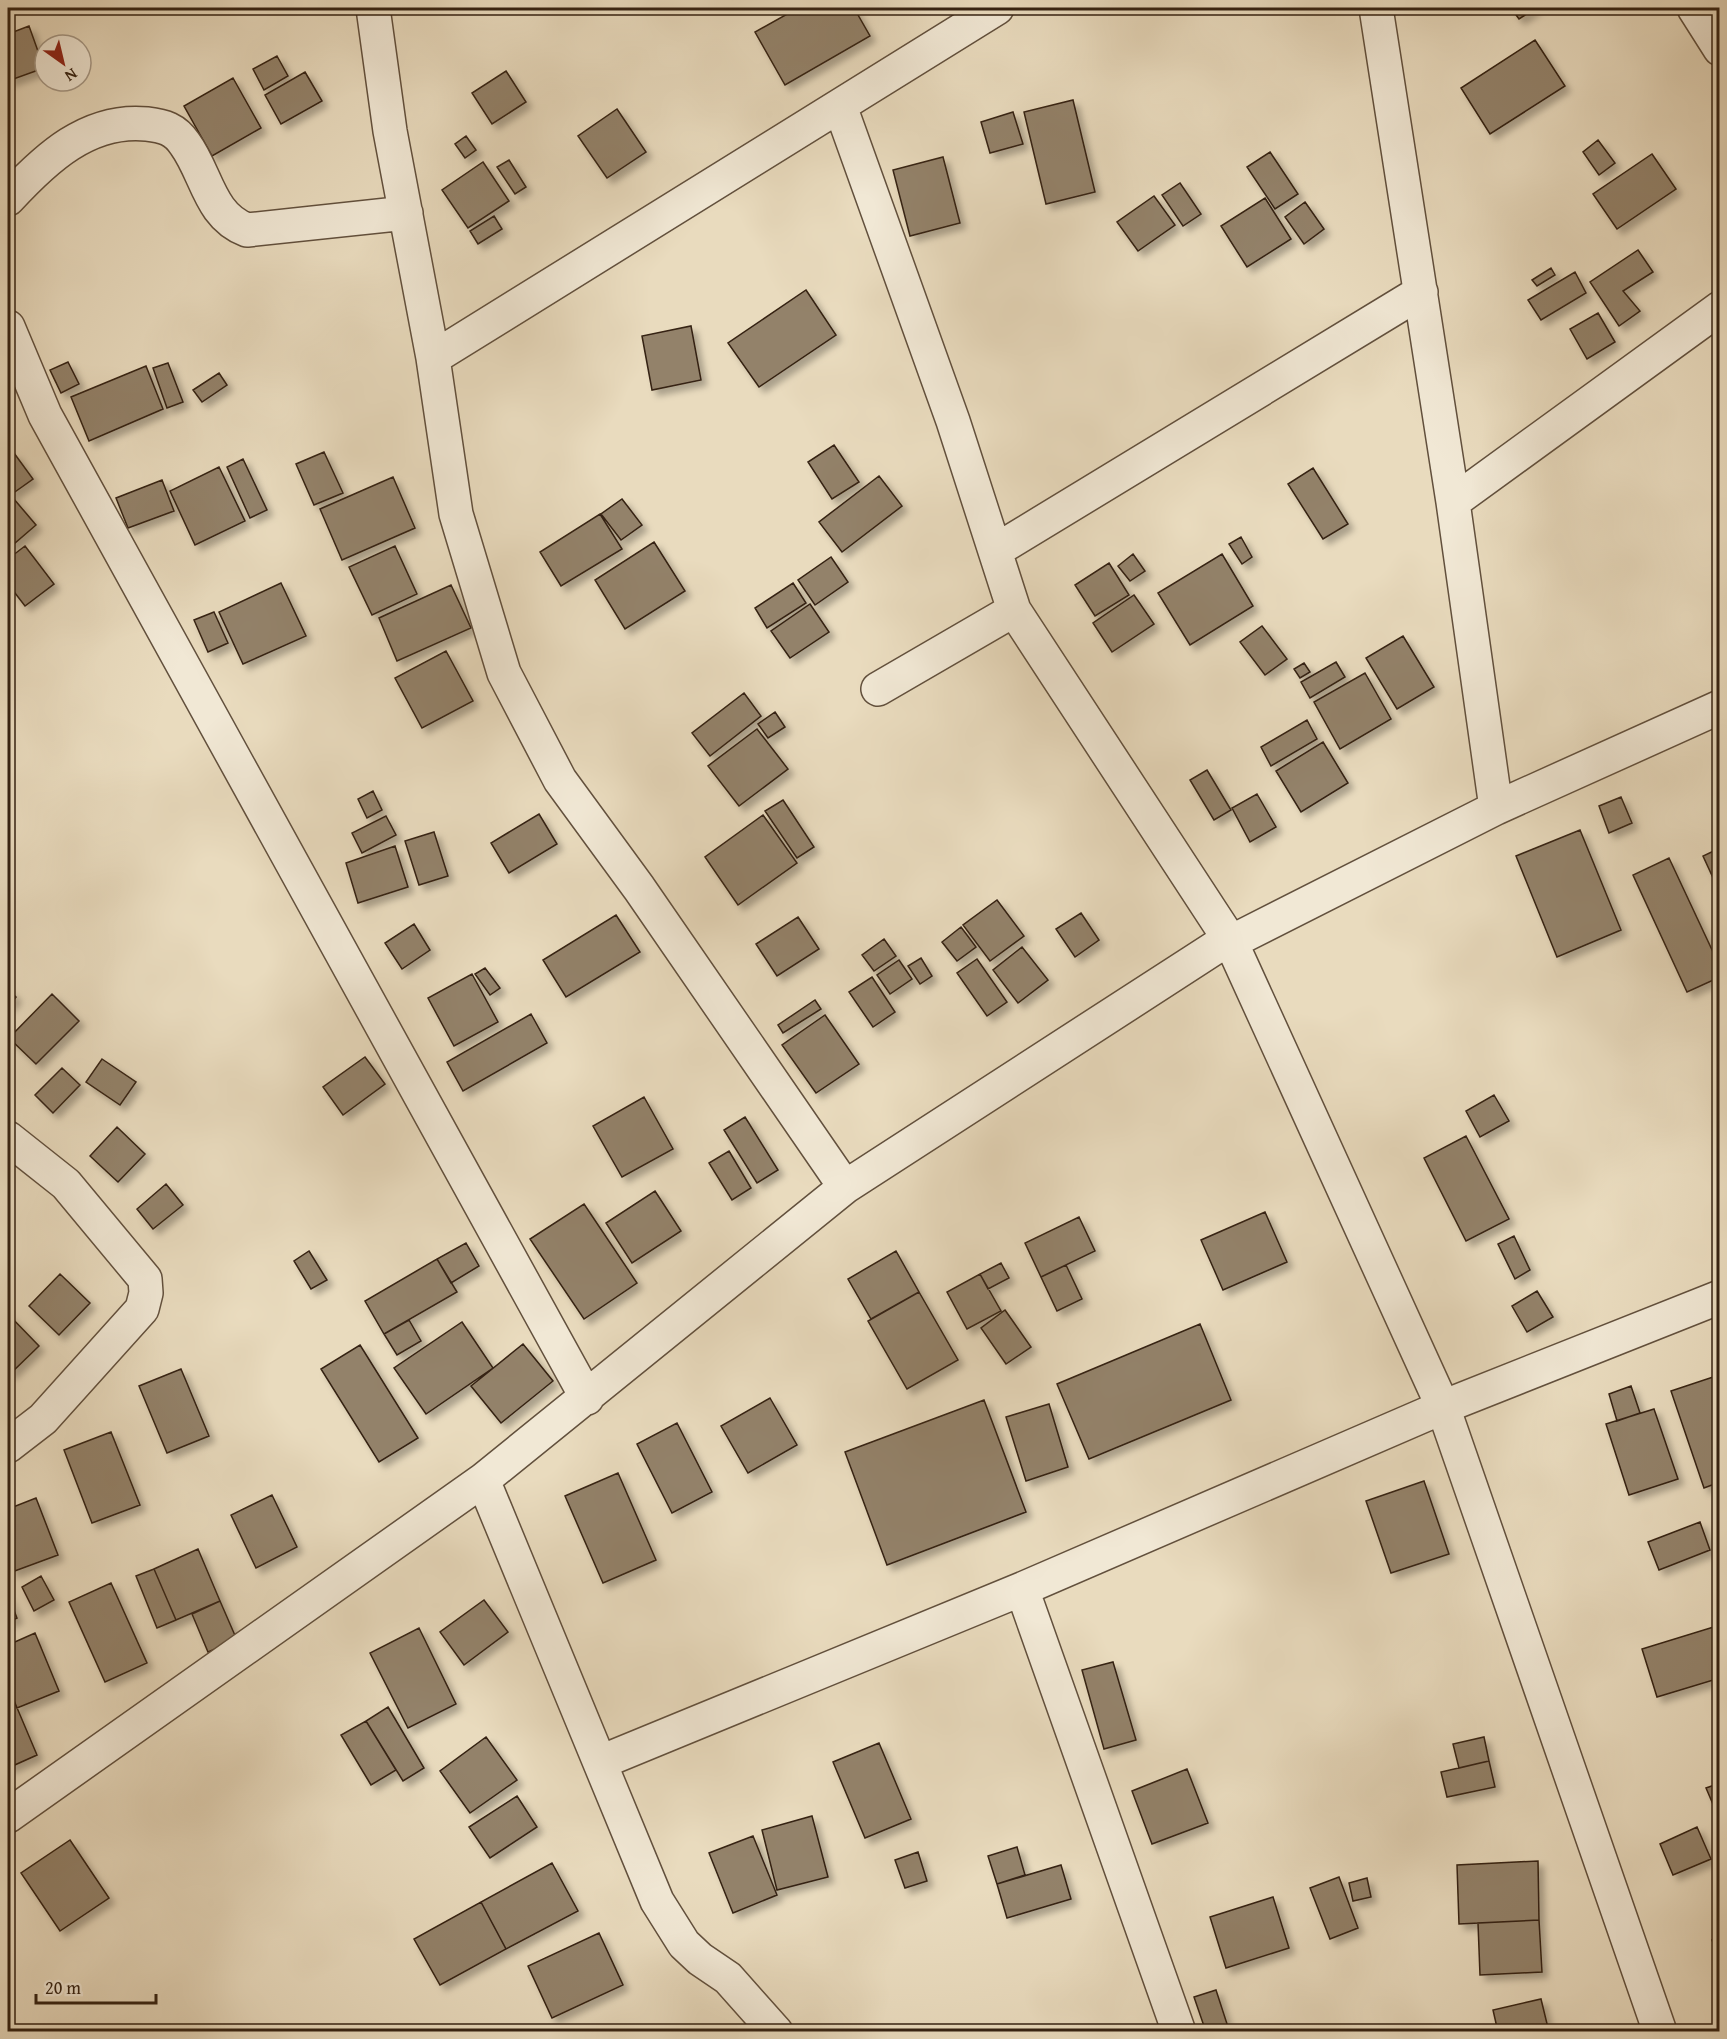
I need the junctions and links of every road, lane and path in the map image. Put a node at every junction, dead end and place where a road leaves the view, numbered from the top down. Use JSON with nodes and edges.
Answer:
{"nodes":[{"id":1,"x":373,"y":8,"type":"edge"},
{"id":2,"x":997,"y":8,"type":"edge"},
{"id":3,"x":1376,"y":8,"type":"edge"},
{"id":4,"x":1694,"y":8,"type":"edge"},
{"id":5,"x":1719,"y":49,"type":"edge"},
{"id":6,"x":840,"y":106,"type":"junction"},
{"id":7,"x":8,"y":199,"type":"edge"},
{"id":8,"x":406,"y":213,"type":"junction"},
{"id":9,"x":1421,"y":292,"type":"junction"},
{"id":10,"x":1719,"y":308,"type":"edge"},
{"id":11,"x":8,"y":327,"type":"edge"},
{"id":12,"x":433,"y":358,"type":"junction"},
{"id":13,"x":1454,"y":502,"type":"junction"},
{"id":14,"x":994,"y":551,"type":"junction"},
{"id":15,"x":1014,"y":610,"type":"junction"},
{"id":16,"x":878,"y":689,"type":"dead end"},
{"id":17,"x":1719,"y":707,"type":"edge"},
{"id":18,"x":1496,"y":808,"type":"junction"},
{"id":19,"x":1231,"y":942,"type":"junction"},
{"id":20,"x":8,"y":1138,"type":"edge"},
{"id":21,"x":845,"y":1187,"type":"junction"},
{"id":22,"x":1719,"y":1297,"type":"edge"},
{"id":23,"x":587,"y":1398,"type":"junction"},
{"id":24,"x":1443,"y":1407,"type":"junction"},
{"id":25,"x":8,"y":1446,"type":"edge"},
{"id":26,"x":483,"y":1480,"type":"junction"},
{"id":27,"x":1022,"y":1589,"type":"junction"},
{"id":28,"x":601,"y":1762,"type":"junction"},
{"id":29,"x":8,"y":1816,"type":"edge"},
{"id":30,"x":776,"y":2031,"type":"edge"},
{"id":31,"x":1179,"y":2031,"type":"edge"},
{"id":32,"x":1660,"y":2031,"type":"edge"}],
"edges":[{"from":1,"to":8,"type":"street"},
{"from":2,"to":6,"type":"street"},
{"from":3,"to":9,"type":"street"},
{"from":4,"to":5,"type":"street"},
{"from":6,"to":12,"type":"street"},
{"from":6,"to":14,"type":"street"},
{"from":7,"to":8,"type":"street"},
{"from":8,"to":12,"type":"street"},
{"from":9,"to":13,"type":"street"},
{"from":9,"to":14,"type":"street"},
{"from":10,"to":13,"type":"street"},
{"from":11,"to":23,"type":"street"},
{"from":12,"to":21,"type":"street"},
{"from":13,"to":18,"type":"street"},
{"from":14,"to":15,"type":"street"},
{"from":15,"to":16,"type":"street"},
{"from":15,"to":19,"type":"street"},
{"from":17,"to":18,"type":"street"},
{"from":18,"to":19,"type":"street"},
{"from":19,"to":21,"type":"street"},
{"from":19,"to":24,"type":"street"},
{"from":20,"to":25,"type":"street"},
{"from":21,"to":23,"type":"street"},
{"from":22,"to":24,"type":"street"},
{"from":23,"to":26,"type":"street"},
{"from":24,"to":27,"type":"street"},
{"from":24,"to":32,"type":"street"},
{"from":26,"to":28,"type":"street"},
{"from":26,"to":29,"type":"street"},
{"from":27,"to":28,"type":"street"},
{"from":27,"to":31,"type":"street"},
{"from":28,"to":30,"type":"street"}]}
